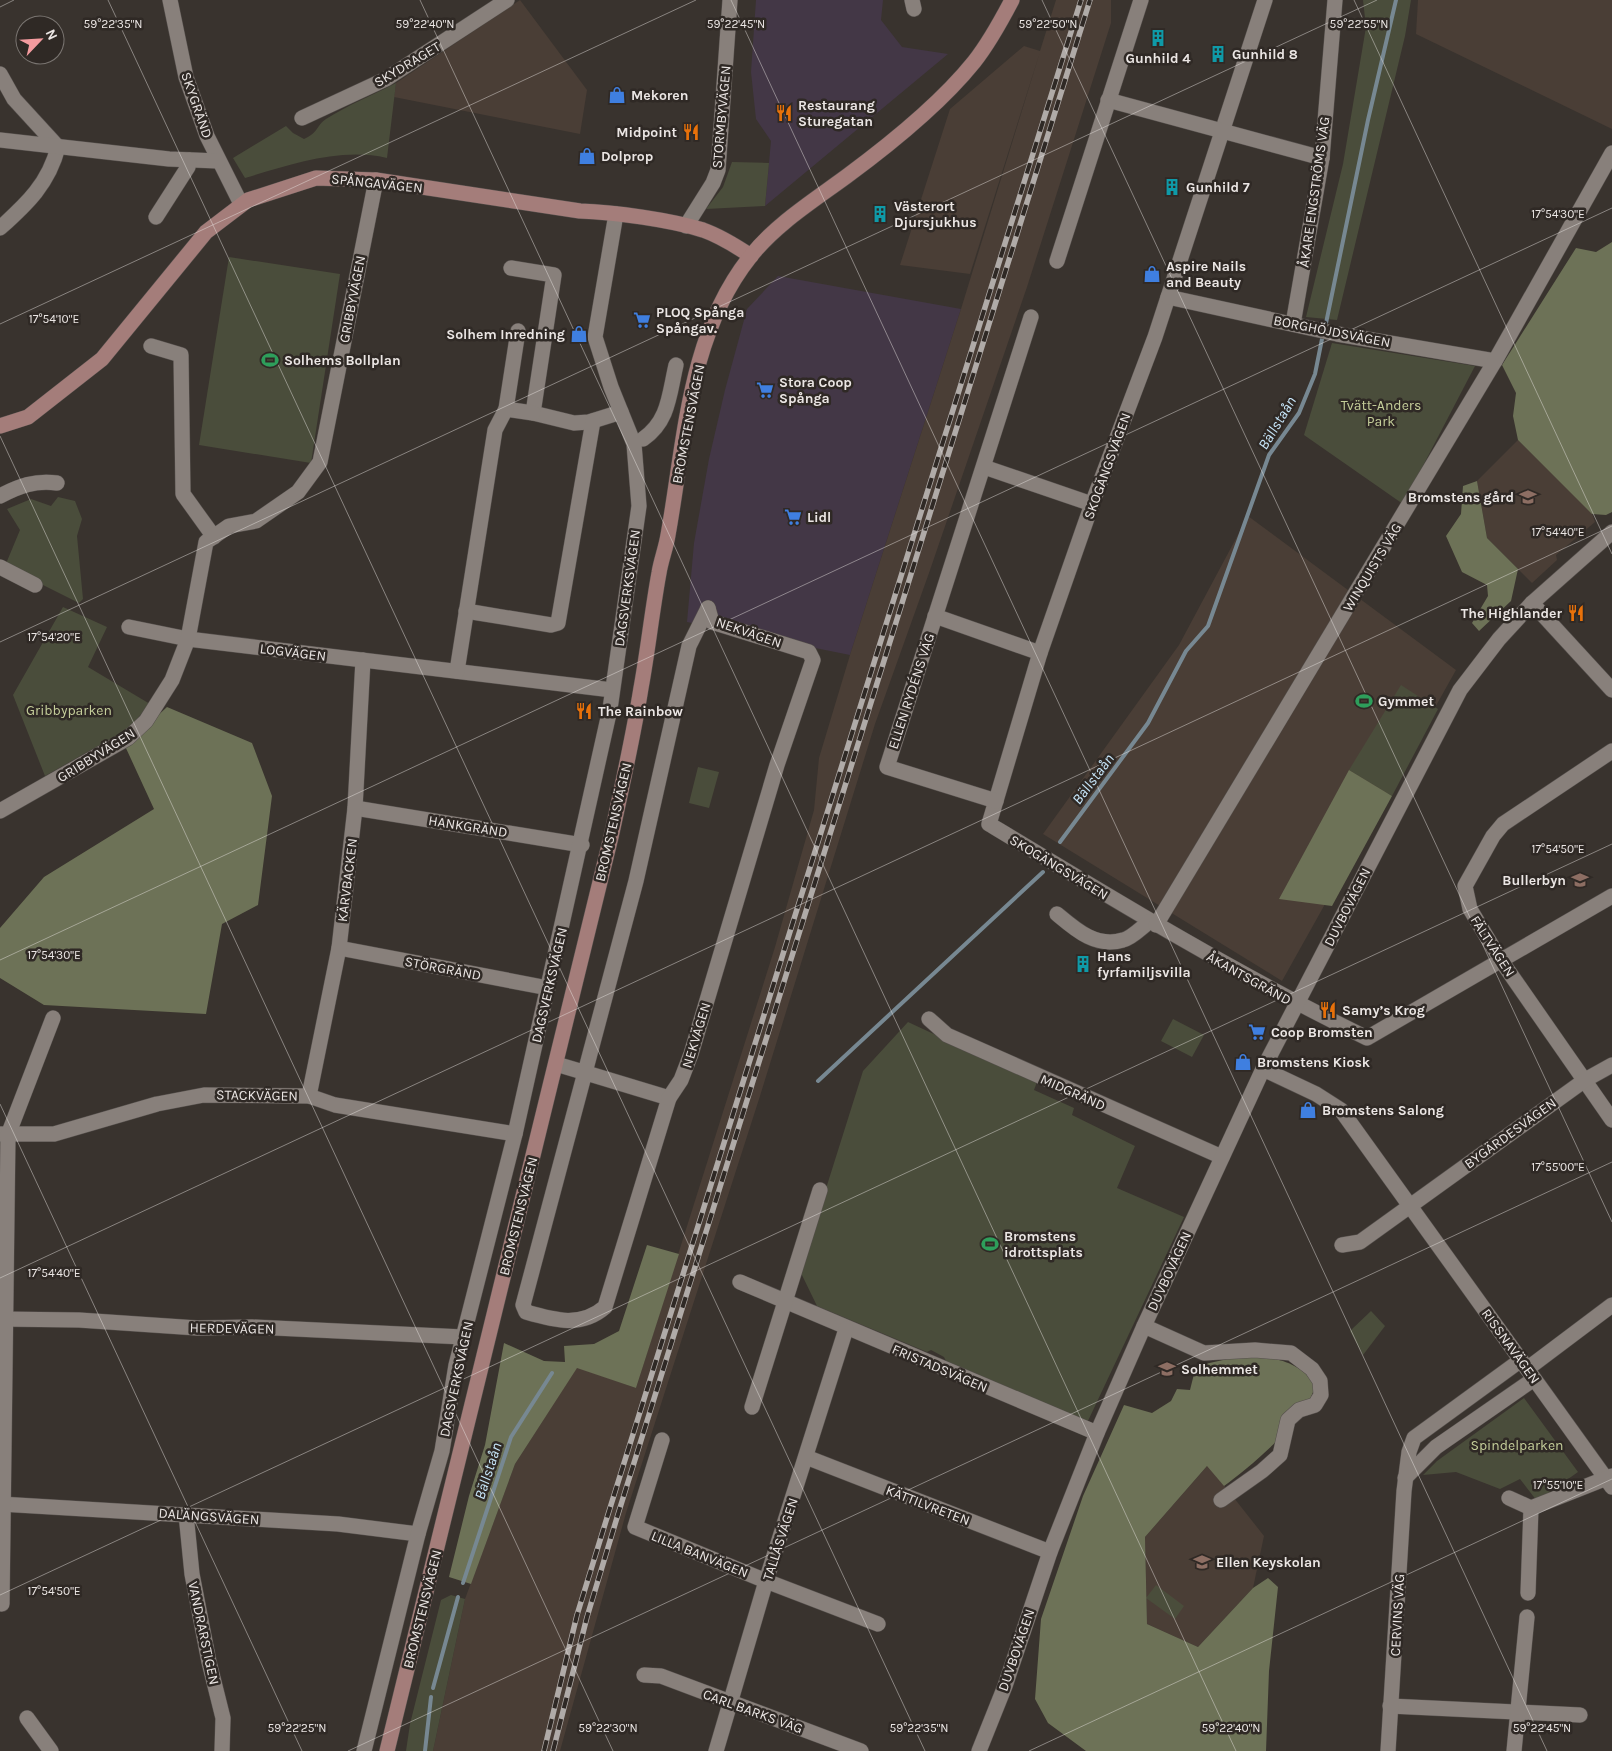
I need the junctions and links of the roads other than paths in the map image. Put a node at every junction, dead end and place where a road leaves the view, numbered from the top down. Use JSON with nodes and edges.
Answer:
{"nodes":[{"id":1,"x":170,"y":0,"type":"edge"},
{"id":2,"x":507,"y":0,"type":"edge"},
{"id":3,"x":730,"y":0,"type":"edge"},
{"id":4,"x":1012,"y":0,"type":"edge"},
{"id":5,"x":1141,"y":0,"type":"edge"},
{"id":6,"x":1265,"y":0,"type":"edge"},
{"id":7,"x":1335,"y":0,"type":"edge"},
{"id":8,"x":0,"y":74,"type":"edge"},
{"id":9,"x":1108,"y":100,"type":"junction"},
{"id":10,"x":302,"y":118,"type":"dead end"},
{"id":11,"x":1222,"y":132,"type":"junction"},
{"id":12,"x":0,"y":140,"type":"edge"},
{"id":13,"x":58,"y":147,"type":"junction"},
{"id":14,"x":1612,"y":153,"type":"edge"},
{"id":15,"x":1322,"y":158,"type":"junction"},
{"id":16,"x":189,"y":160,"type":"junction"},
{"id":17,"x":218,"y":161,"type":"junction"},
{"id":18,"x":376,"y":180,"type":"junction"},
{"id":19,"x":241,"y":204,"type":"junction"},
{"id":20,"x":616,"y":214,"type":"junction"},
{"id":21,"x":156,"y":217,"type":"dead end"},
{"id":22,"x":686,"y":226,"type":"junction"},
{"id":23,"x":0,"y":228,"type":"edge"},
{"id":24,"x":751,"y":256,"type":"junction"},
{"id":25,"x":1056,"y":261,"type":"dead end"},
{"id":26,"x":511,"y":268,"type":"dead end"},
{"id":27,"x":1168,"y":297,"type":"junction"},
{"id":28,"x":1031,"y":317,"type":"dead end"},
{"id":29,"x":1293,"y":324,"type":"junction"},
{"id":30,"x":518,"y":331,"type":"dead end"},
{"id":31,"x":151,"y":346,"type":"dead end"},
{"id":32,"x":1496,"y":362,"type":"junction"},
{"id":33,"x":676,"y":365,"type":"dead end"},
{"id":34,"x":506,"y":409,"type":"junction"},
{"id":35,"x":621,"y":412,"type":"junction"},
{"id":36,"x":533,"y":413,"type":"junction"},
{"id":37,"x":593,"y":421,"type":"junction"},
{"id":38,"x":0,"y":426,"type":"edge"},
{"id":39,"x":643,"y":439,"type":"dead end"},
{"id":40,"x":984,"y":467,"type":"junction"},
{"id":41,"x":57,"y":483,"type":"dead end"},
{"id":42,"x":0,"y":496,"type":"edge"},
{"id":43,"x":1092,"y":504,"type":"junction"},
{"id":44,"x":1612,"y":532,"type":"edge"},
{"id":45,"x":214,"y":537,"type":"junction"},
{"id":46,"x":0,"y":567,"type":"edge"},
{"id":47,"x":35,"y":585,"type":"dead end"},
{"id":48,"x":1532,"y":603,"type":"junction"},
{"id":49,"x":466,"y":611,"type":"junction"},
{"id":50,"x":935,"y":616,"type":"junction"},
{"id":51,"x":129,"y":627,"type":"dead end"},
{"id":52,"x":188,"y":638,"type":"junction"},
{"id":53,"x":1040,"y":653,"type":"junction"},
{"id":54,"x":363,"y":660,"type":"junction"},
{"id":55,"x":457,"y":670,"type":"junction"},
{"id":56,"x":612,"y":690,"type":"junction"},
{"id":57,"x":1612,"y":690,"type":"edge"},
{"id":58,"x":1612,"y":751,"type":"edge"},
{"id":59,"x":996,"y":801,"type":"junction"},
{"id":60,"x":355,"y":808,"type":"junction"},
{"id":61,"x":0,"y":811,"type":"edge"},
{"id":62,"x":582,"y":845,"type":"junction"},
{"id":63,"x":1612,"y":896,"type":"edge"},
{"id":64,"x":1057,"y":914,"type":"dead end"},
{"id":65,"x":1152,"y":924,"type":"junction"},
{"id":66,"x":339,"y":948,"type":"junction"},
{"id":67,"x":1500,"y":959,"type":"junction"},
{"id":68,"x":548,"y":988,"type":"junction"},
{"id":69,"x":1297,"y":1004,"type":"junction"},
{"id":70,"x":52,"y":1018,"type":"dead end"},
{"id":71,"x":930,"y":1019,"type":"dead end"},
{"id":72,"x":556,"y":1064,"type":"junction"},
{"id":73,"x":1612,"y":1064,"type":"edge"},
{"id":74,"x":1263,"y":1069,"type":"junction"},
{"id":75,"x":583,"y":1072,"type":"junction"},
{"id":76,"x":1585,"y":1080,"type":"junction"},
{"id":77,"x":309,"y":1096,"type":"junction"},
{"id":78,"x":669,"y":1098,"type":"junction"},
{"id":79,"x":1612,"y":1120,"type":"edge"},
{"id":80,"x":515,"y":1134,"type":"junction"},
{"id":81,"x":4,"y":1135,"type":"edge"},
{"id":82,"x":1222,"y":1157,"type":"junction"},
{"id":83,"x":820,"y":1190,"type":"dead end"},
{"id":84,"x":1411,"y":1206,"type":"junction"},
{"id":85,"x":1342,"y":1245,"type":"dead end"},
{"id":86,"x":740,"y":1282,"type":"dead end"},
{"id":87,"x":785,"y":1300,"type":"junction"},
{"id":88,"x":1612,"y":1305,"type":"edge"},
{"id":89,"x":2,"y":1319,"type":"edge"},
{"id":90,"x":1144,"y":1326,"type":"junction"},
{"id":91,"x":846,"y":1329,"type":"junction"},
{"id":92,"x":464,"y":1337,"type":"junction"},
{"id":93,"x":1528,"y":1369,"type":"junction"},
{"id":94,"x":752,"y":1407,"type":"dead end"},
{"id":95,"x":1097,"y":1433,"type":"junction"},
{"id":96,"x":662,"y":1440,"type":"dead end"},
{"id":97,"x":806,"y":1457,"type":"junction"},
{"id":98,"x":1405,"y":1478,"type":"junction"},
{"id":99,"x":1610,"y":1480,"type":"edge"},
{"id":100,"x":1509,"y":1498,"type":"dead end"},
{"id":101,"x":1221,"y":1500,"type":"dead end"},
{"id":102,"x":1,"y":1504,"type":"edge"},
{"id":103,"x":1531,"y":1508,"type":"junction"},
{"id":104,"x":186,"y":1514,"type":"junction"},
{"id":105,"x":418,"y":1534,"type":"junction"},
{"id":106,"x":1050,"y":1552,"type":"junction"},
{"id":107,"x":766,"y":1581,"type":"junction"},
{"id":108,"x":1528,"y":1594,"type":"dead end"},
{"id":109,"x":2,"y":1604,"type":"dead end"},
{"id":110,"x":1527,"y":1617,"type":"dead end"},
{"id":111,"x":878,"y":1624,"type":"dead end"},
{"id":112,"x":644,"y":1674,"type":"dead end"},
{"id":113,"x":730,"y":1702,"type":"junction"},
{"id":114,"x":1390,"y":1706,"type":"junction"},
{"id":115,"x":1518,"y":1711,"type":"junction"},
{"id":116,"x":1580,"y":1715,"type":"dead end"},
{"id":117,"x":27,"y":1718,"type":"dead end"},
{"id":118,"x":51,"y":1751,"type":"edge"},
{"id":119,"x":222,"y":1751,"type":"edge"},
{"id":120,"x":364,"y":1751,"type":"edge"},
{"id":121,"x":386,"y":1751,"type":"edge"},
{"id":122,"x":716,"y":1751,"type":"edge"},
{"id":123,"x":861,"y":1751,"type":"edge"},
{"id":124,"x":978,"y":1751,"type":"edge"},
{"id":125,"x":1388,"y":1751,"type":"edge"},
{"id":126,"x":1514,"y":1751,"type":"edge"}],
"edges":[{"from":1,"to":17,"type":"street","name":"SKYGRÄND"},
{"from":2,"to":10,"type":"street","name":"SKYDRAGET"},
{"from":3,"to":22,"type":"street","name":"STORMBYVÄGEN"},
{"from":4,"to":24,"type":"street","name":"BROMSTENSVÄGEN"},
{"from":5,"to":9,"type":"street"},
{"from":6,"to":11,"type":"street","name":"SKOGÄNGSVÄGEN"},
{"from":7,"to":15,"type":"street","name":"ÅKARE ENGSTRÖMS VÄG"},
{"from":8,"to":13,"type":"street"},
{"from":9,"to":11,"type":"street"},
{"from":9,"to":25,"type":"street"},
{"from":11,"to":15,"type":"street"},
{"from":11,"to":27,"type":"street","name":"SKOGÄNGSVÄGEN"},
{"from":12,"to":13,"type":"street"},
{"from":13,"to":16,"type":"street"},
{"from":13,"to":23,"type":"street"},
{"from":14,"to":32,"type":"street","name":"WINQUISTS VÄG"},
{"from":15,"to":29,"type":"street","name":"ÅKARE ENGSTRÖMS VÄG"},
{"from":16,"to":17,"type":"street"},
{"from":16,"to":21,"type":"street"},
{"from":17,"to":19,"type":"street","name":"SKYGRÄND"},
{"from":18,"to":19,"type":"street","name":"SPÅNGAVÄGEN"},
{"from":18,"to":20,"type":"street","name":"SPÅNGAVÄGEN"},
{"from":18,"to":45,"type":"street","name":"GRIBBYVÄGEN"},
{"from":19,"to":38,"type":"street","name":"SPÅNGAVÄGEN"},
{"from":20,"to":22,"type":"street","name":"SPÅNGAVÄGEN"},
{"from":20,"to":35,"type":"street","name":"DAGSVERKSVÄGEN"},
{"from":22,"to":24,"type":"street","name":"SPÅNGAVÄGEN"},
{"from":24,"to":72,"type":"street","name":"BROMSTENSVÄGEN"},
{"from":26,"to":36,"type":"street"},
{"from":27,"to":29,"type":"street","name":"BORGHÖJDSVÄGEN"},
{"from":27,"to":43,"type":"street","name":"SKOGÄNGSVÄGEN"},
{"from":28,"to":40,"type":"street","name":"ELLEN RYDÉNS VÄG"},
{"from":29,"to":32,"type":"street","name":"BORGHÖJDSVÄGEN"},
{"from":30,"to":34,"type":"street"},
{"from":31,"to":45,"type":"street"},
{"from":32,"to":65,"type":"street","name":"WINQUISTS VÄG"},
{"from":33,"to":39,"type":"street"},
{"from":34,"to":36,"type":"street"},
{"from":34,"to":49,"type":"street"},
{"from":35,"to":37,"type":"street"},
{"from":35,"to":56,"type":"street","name":"DAGSVERKSVÄGEN"},
{"from":36,"to":37,"type":"street"},
{"from":37,"to":49,"type":"street"},
{"from":40,"to":43,"type":"street"},
{"from":40,"to":50,"type":"street","name":"ELLEN RYDÉNS VÄG"},
{"from":41,"to":42,"type":"street"},
{"from":43,"to":53,"type":"street","name":"SKOGÄNGSVÄGEN"},
{"from":44,"to":48,"type":"street","name":"DUVBOVÄGEN"},
{"from":45,"to":52,"type":"street","name":"GRIBBYVÄGEN"},
{"from":46,"to":47,"type":"street"},
{"from":48,"to":57,"type":"street"},
{"from":48,"to":69,"type":"street","name":"DUVBOVÄGEN"},
{"from":49,"to":55,"type":"street"},
{"from":50,"to":53,"type":"street","name":"ELLEN RYDÉNS VÄG"},
{"from":50,"to":59,"type":"street","name":"ELLEN RYDÉNS VÄG"},
{"from":51,"to":52,"type":"street","name":"LOGVÄGEN"},
{"from":52,"to":54,"type":"street","name":"LOGVÄGEN"},
{"from":52,"to":61,"type":"street","name":"GRIBBYVÄGEN"},
{"from":53,"to":59,"type":"street","name":"SKOGÄNGSVÄGEN"},
{"from":54,"to":55,"type":"street","name":"LOGVÄGEN"},
{"from":54,"to":60,"type":"street","name":"KÄRVBACKEN"},
{"from":55,"to":56,"type":"street","name":"LOGVÄGEN"},
{"from":56,"to":62,"type":"street","name":"DAGSVERKSVÄGEN"},
{"from":58,"to":67,"type":"street","name":"FÄLTVÄGEN"},
{"from":59,"to":65,"type":"street","name":"SKOGÄNGSVÄGEN"},
{"from":60,"to":62,"type":"street","name":"HANKGRÄND"},
{"from":60,"to":66,"type":"street","name":"KÄRVBACKEN"},
{"from":62,"to":68,"type":"street","name":"DAGSVERKSVÄGEN"},
{"from":63,"to":67,"type":"street"},
{"from":64,"to":65,"type":"street"},
{"from":65,"to":69,"type":"street","name":"ÅKANTSGRÄND"},
{"from":66,"to":68,"type":"street","name":"STÖRGRÄND"},
{"from":66,"to":77,"type":"street","name":"KÄRVBACKEN"},
{"from":67,"to":69,"type":"street","name":"ÅKANTSGRÄND"},
{"from":67,"to":76,"type":"street","name":"FÄLTVÄGEN"},
{"from":68,"to":80,"type":"street","name":"DAGSVERKSVÄGEN"},
{"from":69,"to":74,"type":"street","name":"DUVBOVÄGEN"},
{"from":70,"to":81,"type":"street"},
{"from":71,"to":82,"type":"street","name":"MIDGRÄND"},
{"from":72,"to":75,"type":"street"},
{"from":72,"to":121,"type":"street","name":"BROMSTENSVÄGEN"},
{"from":73,"to":76,"type":"street","name":"BYGÄRDESVÄGEN"},
{"from":74,"to":82,"type":"street","name":"DUVBOVÄGEN"},
{"from":74,"to":84,"type":"street","name":"RISSNAVÄGEN"},
{"from":75,"to":78,"type":"street"},
{"from":75,"to":78,"type":"street","name":"NEKVÄGEN"},
{"from":75,"to":78,"type":"street","name":"NEKVÄGEN"},
{"from":76,"to":79,"type":"street","name":"FÄLTVÄGEN"},
{"from":76,"to":84,"type":"street","name":"BYGÄRDESVÄGEN"},
{"from":77,"to":80,"type":"street","name":"STACKVÄGEN"},
{"from":77,"to":81,"type":"street","name":"STACKVÄGEN"},
{"from":80,"to":92,"type":"street","name":"DAGSVERKSVÄGEN"},
{"from":81,"to":89,"type":"street"},
{"from":82,"to":90,"type":"street","name":"DUVBOVÄGEN"},
{"from":83,"to":87,"type":"street"},
{"from":84,"to":85,"type":"street"},
{"from":84,"to":93,"type":"street","name":"RISSNAVÄGEN"},
{"from":86,"to":87,"type":"street","name":"FRISTADSVÄGEN"},
{"from":87,"to":91,"type":"street","name":"FRISTADSVÄGEN"},
{"from":87,"to":94,"type":"street"},
{"from":88,"to":93,"type":"street","name":"CERVINS VÄG"},
{"from":89,"to":92,"type":"street","name":"HERDEVÄGEN"},
{"from":89,"to":102,"type":"street"},
{"from":90,"to":95,"type":"street","name":"DUVBOVÄGEN"},
{"from":90,"to":101,"type":"street","name":"DUVBOVÄGEN"},
{"from":91,"to":95,"type":"street","name":"FRISTADSVÄGEN"},
{"from":91,"to":97,"type":"street","name":"TALLÅSVÄGEN"},
{"from":92,"to":105,"type":"street","name":"DAGSVERKSVÄGEN"},
{"from":93,"to":98,"type":"street","name":"CERVINS VÄG"},
{"from":93,"to":98,"type":"street","name":"CERVINS VÄG"},
{"from":93,"to":99,"type":"street","name":"RISSNAVÄGEN"},
{"from":95,"to":106,"type":"street","name":"DUVBOVÄGEN"},
{"from":96,"to":107,"type":"street","name":"LILLA BANVÄGEN"},
{"from":97,"to":106,"type":"street","name":"KÄTTILVRETEN"},
{"from":97,"to":107,"type":"street","name":"TALLÅSVÄGEN"},
{"from":98,"to":114,"type":"street","name":"CERVINS VÄG"},
{"from":99,"to":103,"type":"street"},
{"from":100,"to":103,"type":"street"},
{"from":102,"to":104,"type":"street","name":"DALÄNGSVÄGEN"},
{"from":102,"to":109,"type":"street"},
{"from":103,"to":108,"type":"street"},
{"from":104,"to":105,"type":"street","name":"DALÄNGSVÄGEN"},
{"from":104,"to":119,"type":"street","name":"VANDRARSTIGEN"},
{"from":105,"to":120,"type":"street","name":"DAGSVERKSVÄGEN"},
{"from":106,"to":124,"type":"street","name":"DUVBOVÄGEN"},
{"from":107,"to":111,"type":"street","name":"LILLA BANVÄGEN"},
{"from":107,"to":113,"type":"street","name":"TALLÅSVÄGEN"},
{"from":110,"to":115,"type":"street"},
{"from":112,"to":113,"type":"street","name":"CARL BARKS VÄG"},
{"from":113,"to":122,"type":"street","name":"TALLÅSVÄGEN"},
{"from":113,"to":123,"type":"street","name":"CARL BARKS VÄG"},
{"from":114,"to":115,"type":"street"},
{"from":114,"to":125,"type":"street","name":"CERVINS VÄG"},
{"from":115,"to":116,"type":"street"},
{"from":115,"to":126,"type":"street"},
{"from":117,"to":118,"type":"street"}]}
